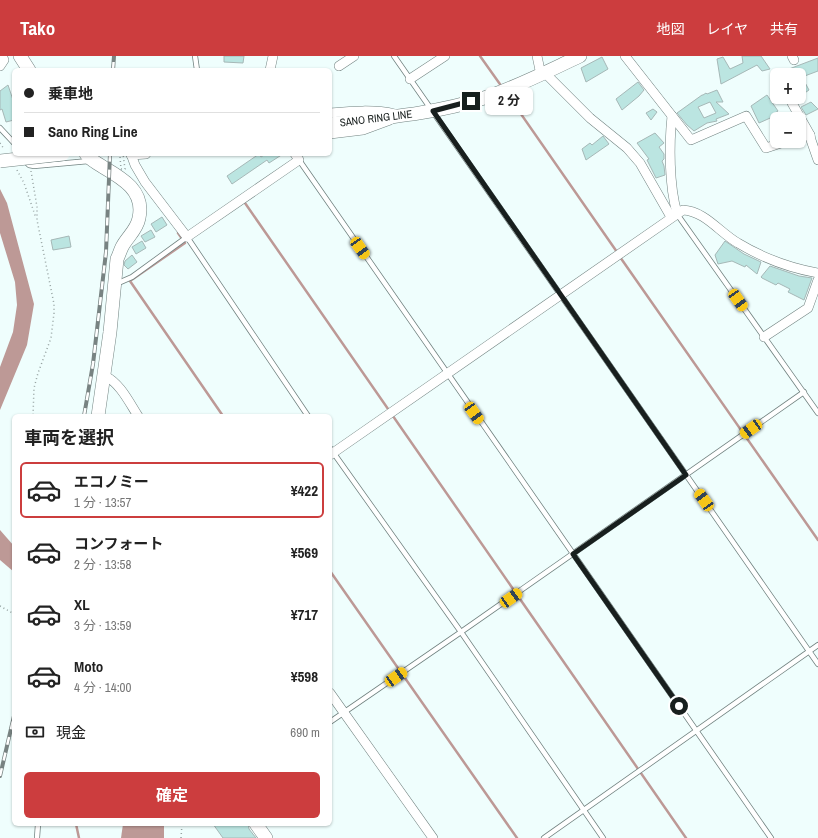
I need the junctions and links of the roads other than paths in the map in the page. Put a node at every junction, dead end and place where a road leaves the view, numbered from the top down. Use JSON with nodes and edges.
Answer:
{"nodes":[{"id":1,"x":2,"y":56,"type":"edge"},
{"id":2,"x":20,"y":56,"type":"edge"},
{"id":3,"x":195,"y":56,"type":"edge"},
{"id":4,"x":273,"y":56,"type":"edge"},
{"id":5,"x":354,"y":56,"type":"edge"},
{"id":6,"x":394,"y":56,"type":"edge"},
{"id":7,"x":445,"y":56,"type":"edge"},
{"id":8,"x":537,"y":56,"type":"edge"},
{"id":9,"x":580,"y":56,"type":"edge"},
{"id":10,"x":625,"y":56,"type":"edge"},
{"id":11,"x":0,"y":66,"type":"edge"},
{"id":12,"x":339,"y":66,"type":"dead end"},
{"id":13,"x":29,"y":68,"type":"edge"},
{"id":14,"x":197,"y":68,"type":"edge"},
{"id":15,"x":270,"y":68,"type":"edge"},
{"id":16,"x":543,"y":74,"type":"junction"},
{"id":17,"x":410,"y":79,"type":"junction"},
{"id":18,"x":793,"y":104,"type":"edge"},
{"id":19,"x":433,"y":111,"type":"junction"},
{"id":20,"x":332,"y":113,"type":"edge"},
{"id":21,"x":401,"y":115,"type":"junction"},
{"id":22,"x":672,"y":116,"type":"junction"},
{"id":23,"x":332,"y":124,"type":"edge"},
{"id":24,"x":0,"y":128,"type":"edge"},
{"id":25,"x":332,"y":134,"type":"edge"},
{"id":26,"x":810,"y":135,"type":"junction"},
{"id":27,"x":806,"y":136,"type":"edge"},
{"id":28,"x":12,"y":141,"type":"edge"},
{"id":29,"x":770,"y":147,"type":"edge"},
{"id":30,"x":23,"y":156,"type":"edge"},
{"id":31,"x":34,"y":156,"type":"edge"},
{"id":32,"x":130,"y":156,"type":"edge"},
{"id":33,"x":88,"y":157,"type":"edge"},
{"id":34,"x":297,"y":157,"type":"edge"},
{"id":35,"x":4,"y":158,"type":"edge"},
{"id":36,"x":818,"y":160,"type":"edge"},
{"id":37,"x":146,"y":182,"type":"junction"},
{"id":38,"x":134,"y":190,"type":"junction"},
{"id":39,"x":674,"y":215,"type":"junction"},
{"id":40,"x":187,"y":237,"type":"junction"},
{"id":41,"x":818,"y":273,"type":"edge"},
{"id":42,"x":818,"y":280,"type":"edge"},
{"id":43,"x":115,"y":284,"type":"junction"},
{"id":44,"x":561,"y":295,"type":"junction"},
{"id":45,"x":764,"y":337,"type":"junction"},
{"id":46,"x":448,"y":374,"type":"junction"},
{"id":47,"x":105,"y":376,"type":"junction"},
{"id":48,"x":804,"y":392,"type":"junction"},
{"id":49,"x":818,"y":413,"type":"edge"},
{"id":50,"x":98,"y":414,"type":"edge"},
{"id":51,"x":137,"y":414,"type":"edge"},
{"id":52,"x":307,"y":414,"type":"edge"},
{"id":53,"x":332,"y":451,"type":"edge"},
{"id":54,"x":332,"y":453,"type":"edge"},
{"id":55,"x":686,"y":475,"type":"junction"},
{"id":56,"x":573,"y":554,"type":"junction"},
{"id":57,"x":461,"y":632,"type":"junction"},
{"id":58,"x":818,"y":645,"type":"edge"},
{"id":59,"x":810,"y":651,"type":"junction"},
{"id":60,"x":818,"y":664,"type":"edge"},
{"id":61,"x":332,"y":696,"type":"edge"},
{"id":62,"x":344,"y":712,"type":"junction"},
{"id":63,"x":332,"y":721,"type":"edge"},
{"id":64,"x":697,"y":732,"type":"junction"},
{"id":65,"x":583,"y":810,"type":"junction"},
{"id":66,"x":38,"y":826,"type":"edge"},
{"id":67,"x":257,"y":826,"type":"edge"},
{"id":68,"x":37,"y":838,"type":"edge"},
{"id":69,"x":266,"y":838,"type":"edge"},
{"id":70,"x":433,"y":838,"type":"edge"},
{"id":71,"x":544,"y":838,"type":"edge"},
{"id":72,"x":603,"y":838,"type":"edge"},
{"id":73,"x":771,"y":838,"type":"edge"}],
"edges":[{"from":1,"to":11,"type":"street"},
{"from":2,"to":13,"type":"street"},
{"from":3,"to":14,"type":"lane"},
{"from":4,"to":15,"type":"street"},
{"from":5,"to":12,"type":"street"},
{"from":6,"to":17,"type":"lane"},
{"from":7,"to":17,"type":"street"},
{"from":8,"to":16,"type":"street"},
{"from":9,"to":16,"type":"street","name":"SANO RING LINE"},
{"from":10,"to":22,"type":"street"},
{"from":16,"to":19,"type":"street","name":"SANO RING LINE"},
{"from":16,"to":39,"type":"street"},
{"from":17,"to":19,"type":"lane"},
{"from":18,"to":26,"type":"street"},
{"from":19,"to":21,"type":"street","name":"SANO RING LINE"},
{"from":19,"to":44,"type":"lane"},
{"from":20,"to":21,"type":"street"},
{"from":21,"to":23,"type":"street","name":"SANO RING LINE"},
{"from":21,"to":25,"type":"street"},
{"from":22,"to":29,"type":"street"},
{"from":22,"to":39,"type":"street"},
{"from":24,"to":28,"type":"lane"},
{"from":26,"to":27,"type":"street"},
{"from":26,"to":36,"type":"street"},
{"from":30,"to":33,"type":"lane"},
{"from":31,"to":35,"type":"street","bridge":true},
{"from":32,"to":37,"type":"street"},
{"from":33,"to":38,"type":"street"},
{"from":34,"to":40,"type":"street"},
{"from":34,"to":46,"type":"lane"},
{"from":37,"to":38,"type":"street"},
{"from":37,"to":40,"type":"street"},
{"from":38,"to":43,"type":"street"},
{"from":39,"to":41,"type":"street"},
{"from":39,"to":44,"type":"street"},
{"from":39,"to":45,"type":"lane"},
{"from":40,"to":43,"type":"lane"},
{"from":40,"to":52,"type":"lane"},
{"from":42,"to":45,"type":"street"},
{"from":43,"to":47,"type":"street"},
{"from":44,"to":46,"type":"street"},
{"from":44,"to":55,"type":"lane"},
{"from":45,"to":48,"type":"lane"},
{"from":46,"to":53,"type":"street"},
{"from":46,"to":56,"type":"lane"},
{"from":47,"to":50,"type":"street"},
{"from":47,"to":51,"type":"street"},
{"from":48,"to":49,"type":"lane"},
{"from":48,"to":55,"type":"lane"},
{"from":54,"to":57,"type":"lane"},
{"from":55,"to":56,"type":"lane"},
{"from":55,"to":59,"type":"lane"},
{"from":56,"to":57,"type":"lane"},
{"from":56,"to":64,"type":"lane"},
{"from":57,"to":62,"type":"lane"},
{"from":57,"to":65,"type":"lane"},
{"from":58,"to":59,"type":"lane"},
{"from":59,"to":60,"type":"lane"},
{"from":59,"to":64,"type":"lane"},
{"from":61,"to":62,"type":"street"},
{"from":62,"to":63,"type":"lane"},
{"from":62,"to":70,"type":"street"},
{"from":64,"to":65,"type":"lane"},
{"from":64,"to":73,"type":"lane"},
{"from":65,"to":71,"type":"lane"},
{"from":65,"to":72,"type":"lane"},
{"from":66,"to":68,"type":"lane"},
{"from":67,"to":69,"type":"street"}]}
